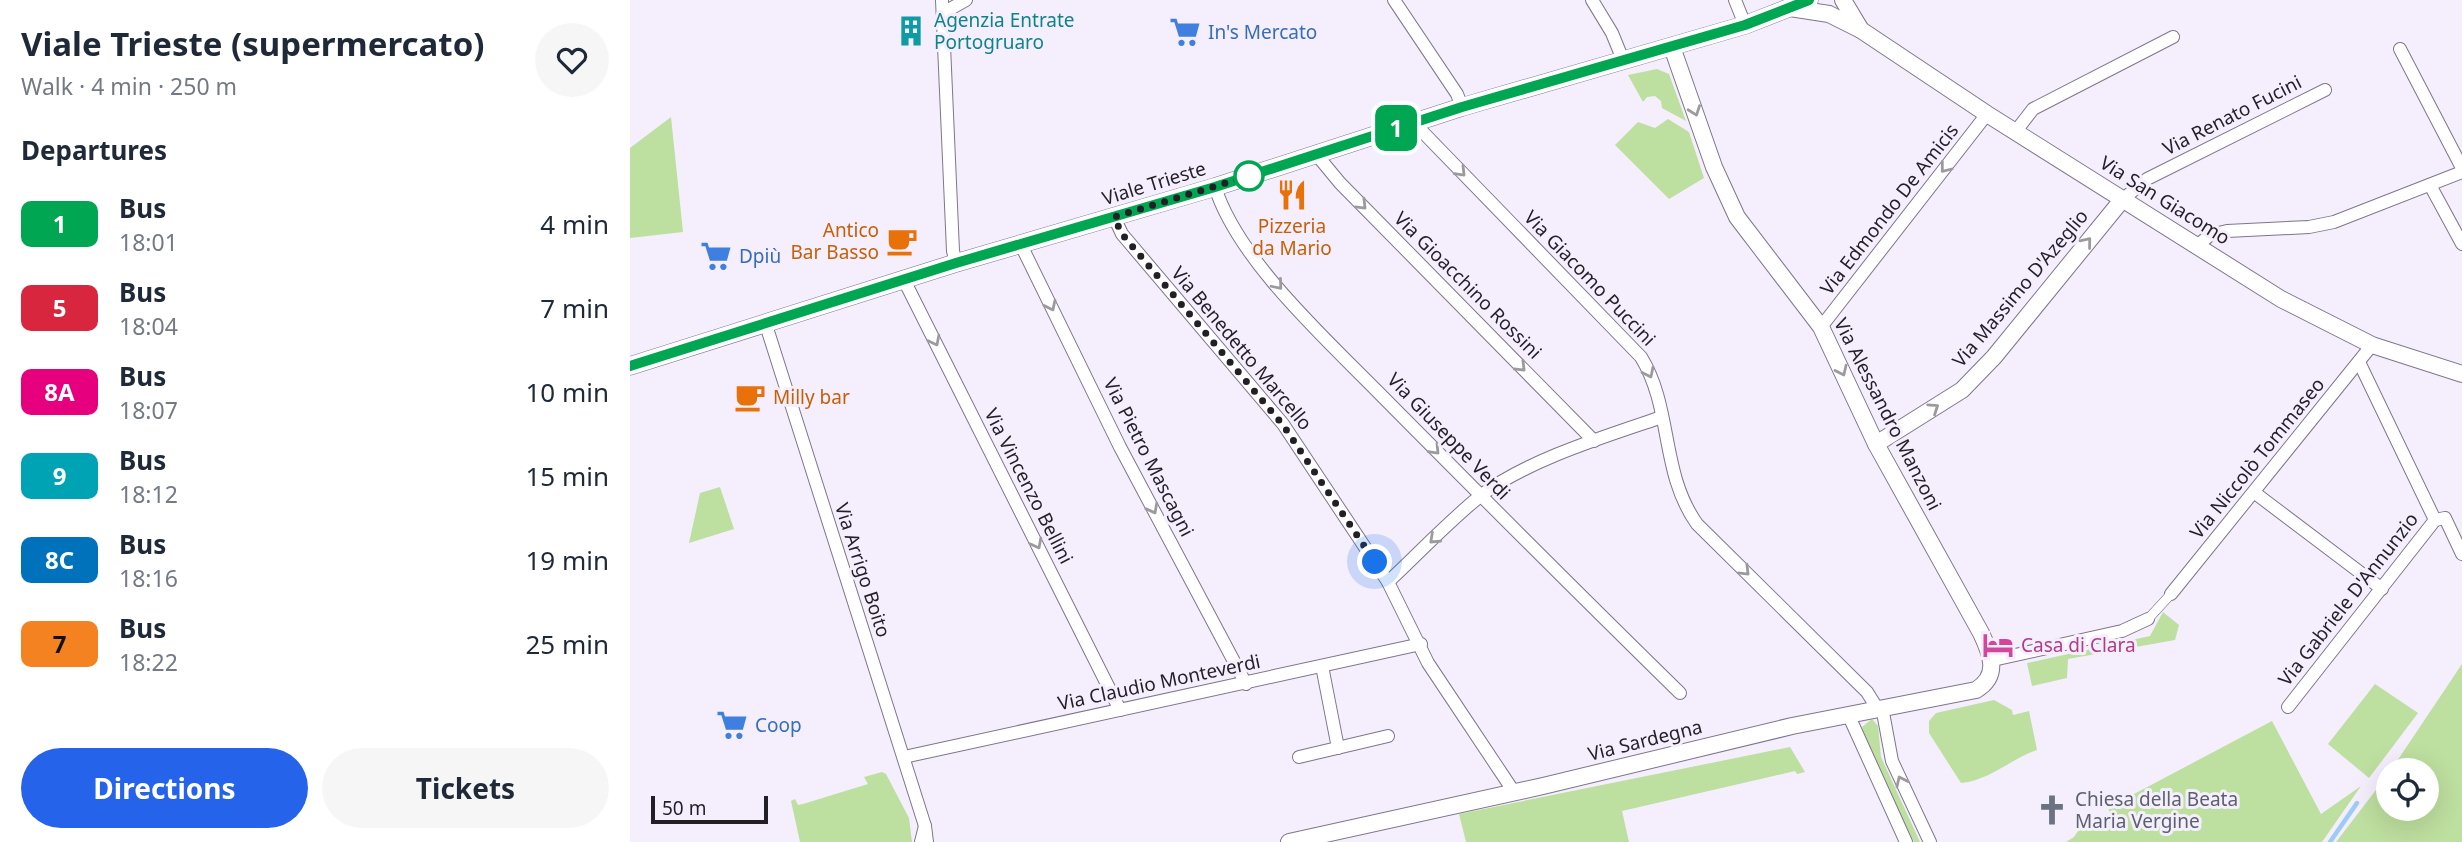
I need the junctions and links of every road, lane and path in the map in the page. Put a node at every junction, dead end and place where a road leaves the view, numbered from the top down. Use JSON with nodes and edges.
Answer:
{"nodes":[{"id":1,"x":966,"y":0,"type":"edge"},
{"id":2,"x":1394,"y":0,"type":"edge"},
{"id":3,"x":1592,"y":0,"type":"edge"},
{"id":4,"x":1735,"y":0,"type":"edge"},
{"id":5,"x":1808,"y":0,"type":"edge"},
{"id":6,"x":1818,"y":0,"type":"edge"},
{"id":7,"x":1846,"y":1,"type":"edge"},
{"id":8,"x":943,"y":6,"type":"edge"},
{"id":9,"x":1790,"y":8,"type":"junction"},
{"id":10,"x":1829,"y":14,"type":"junction"},
{"id":11,"x":1745,"y":25,"type":"junction"},
{"id":12,"x":1861,"y":30,"type":"junction"},
{"id":13,"x":2173,"y":37,"type":"dead end"},
{"id":14,"x":1672,"y":47,"type":"junction"},
{"id":15,"x":2400,"y":49,"type":"dead end"},
{"id":16,"x":1623,"y":60,"type":"junction"},
{"id":17,"x":2325,"y":90,"type":"dead end"},
{"id":18,"x":1462,"y":107,"type":"junction"},
{"id":19,"x":1987,"y":114,"type":"junction"},
{"id":20,"x":1413,"y":122,"type":"junction"},
{"id":21,"x":2016,"y":131,"type":"junction"},
{"id":22,"x":1316,"y":154,"type":"junction"},
{"id":23,"x":2462,"y":170,"type":"edge"},
{"id":24,"x":2430,"y":185,"type":"junction"},
{"id":25,"x":1215,"y":187,"type":"junction"},
{"id":26,"x":2122,"y":200,"type":"junction"},
{"id":27,"x":1114,"y":217,"type":"junction"},
{"id":28,"x":2462,"y":244,"type":"edge"},
{"id":29,"x":1021,"y":245,"type":"junction"},
{"id":30,"x":2198,"y":245,"type":"junction"},
{"id":31,"x":956,"y":263,"type":"junction"},
{"id":32,"x":904,"y":280,"type":"junction"},
{"id":33,"x":766,"y":325,"type":"junction"},
{"id":34,"x":1821,"y":327,"type":"junction"},
{"id":35,"x":2372,"y":345,"type":"junction"},
{"id":36,"x":2359,"y":362,"type":"junction"},
{"id":37,"x":630,"y":366,"type":"edge"},
{"id":38,"x":2462,"y":374,"type":"edge"},
{"id":39,"x":1661,"y":417,"type":"junction"},
{"id":40,"x":1594,"y":441,"type":"junction"},
{"id":41,"x":1876,"y":444,"type":"junction"},
{"id":42,"x":2255,"y":493,"type":"junction"},
{"id":43,"x":1480,"y":496,"type":"junction"},
{"id":44,"x":2435,"y":520,"type":"junction"},
{"id":45,"x":2462,"y":554,"type":"edge"},
{"id":46,"x":1388,"y":582,"type":"junction"},
{"id":47,"x":2382,"y":589,"type":"junction"},
{"id":48,"x":2171,"y":594,"type":"joint"},
{"id":49,"x":2148,"y":619,"type":"joint"},
{"id":50,"x":1421,"y":644,"type":"junction"},
{"id":51,"x":1993,"y":660,"type":"junction"},
{"id":52,"x":1322,"y":666,"type":"junction"},
{"id":53,"x":1246,"y":684,"type":"junction"},
{"id":54,"x":1680,"y":693,"type":"dead end"},
{"id":55,"x":2288,"y":707,"type":"dead end"},
{"id":56,"x":1880,"y":708,"type":"junction"},
{"id":57,"x":1120,"y":710,"type":"junction"},
{"id":58,"x":1848,"y":714,"type":"junction"},
{"id":59,"x":1388,"y":736,"type":"dead end"},
{"id":60,"x":1338,"y":748,"type":"junction"},
{"id":61,"x":904,"y":757,"type":"junction"},
{"id":62,"x":1299,"y":757,"type":"dead end"},
{"id":63,"x":1514,"y":792,"type":"junction"},
{"id":64,"x":925,"y":827,"type":"junction"},
{"id":65,"x":921,"y":842,"type":"edge"},
{"id":66,"x":927,"y":842,"type":"edge"},
{"id":67,"x":1289,"y":842,"type":"edge"},
{"id":68,"x":1906,"y":842,"type":"edge"},
{"id":69,"x":1930,"y":842,"type":"edge"}],
"edges":[{"from":1,"to":8,"type":"street"},
{"from":2,"to":18,"type":"street"},
{"from":3,"to":16,"type":"street"},
{"from":4,"to":11,"type":"street"},
{"from":5,"to":9,"type":"main road","name":"Viale Trieste"},
{"from":6,"to":10,"type":"street","name":"Via San Giacomo"},
{"from":7,"to":12,"type":"street","name":"Via San Giacomo"},
{"from":8,"to":31,"type":"street"},
{"from":9,"to":10,"type":"street","name":"Via San Giacomo"},
{"from":9,"to":11,"type":"main road","name":"Viale Trieste"},
{"from":10,"to":12,"type":"street","name":"Via San Giacomo"},
{"from":11,"to":14,"type":"main road","name":"Viale Trieste"},
{"from":12,"to":19,"type":"street","name":"Via San Giacomo"},
{"from":13,"to":21,"type":"street"},
{"from":14,"to":16,"type":"main road","name":"Viale Trieste"},
{"from":14,"to":34,"type":"street","name":"Via Alessandro Manzoni","one_way":true},
{"from":15,"to":23,"type":"street"},
{"from":16,"to":18,"type":"main road","name":"Viale Trieste"},
{"from":17,"to":26,"type":"street","name":"Via Renato Fucini"},
{"from":18,"to":20,"type":"main road","name":"Viale Trieste"},
{"from":19,"to":21,"type":"street","name":"Via San Giacomo"},
{"from":19,"to":34,"type":"street","name":"Via Edmondo De Amicis","one_way":true},
{"from":20,"to":22,"type":"main road","name":"Viale Trieste"},
{"from":20,"to":39,"type":"street","name":"Via Giacomo Puccini","one_way":true},
{"from":21,"to":26,"type":"street","name":"Via San Giacomo"},
{"from":22,"to":25,"type":"main road","name":"Viale Trieste"},
{"from":22,"to":40,"type":"street","name":"Via Gioacchino Rossini","one_way":true},
{"from":23,"to":24,"type":"street"},
{"from":24,"to":28,"type":"street"},
{"from":24,"to":30,"type":"street"},
{"from":25,"to":27,"type":"main road","name":"Viale Trieste"},
{"from":25,"to":43,"type":"street","name":"Via Giuseppe Verdi","one_way":true},
{"from":26,"to":30,"type":"street","name":"Via San Giacomo"},
{"from":41,"to":26,"type":"street","name":"Via Massimo D'Azeglio","one_way":true},
{"from":27,"to":29,"type":"main road","name":"Viale Trieste"},
{"from":27,"to":46,"type":"street","name":"Via Benedetto Marcello"},
{"from":29,"to":31,"type":"main road","name":"Viale Trieste"},
{"from":29,"to":53,"type":"street","name":"Via Pietro Mascagni","one_way":true},
{"from":30,"to":35,"type":"street","name":"Via San Giacomo"},
{"from":31,"to":32,"type":"main road","name":"Viale Trieste"},
{"from":32,"to":33,"type":"main road","name":"Viale Trieste"},
{"from":32,"to":57,"type":"street","name":"Via Vincenzo Bellini","one_way":true},
{"from":33,"to":37,"type":"main road","name":"Viale Trieste"},
{"from":33,"to":61,"type":"street","name":"Via Arrigo Boito"},
{"from":34,"to":41,"type":"street","name":"Via Alessandro Manzoni","one_way":true},
{"from":35,"to":36,"type":"street","name":"Via Niccolò Tommaseo"},
{"from":35,"to":38,"type":"street","name":"Via San Giacomo"},
{"from":36,"to":42,"type":"street","name":"Via Niccolò Tommaseo"},
{"from":36,"to":44,"type":"street","name":"Via Gabriele D'Annunzio"},
{"from":39,"to":40,"type":"street"},
{"from":39,"to":56,"type":"street","name":"Via Giacomo Puccini","one_way":true},
{"from":40,"to":43,"type":"street"},
{"from":41,"to":51,"type":"street","name":"Via Alessandro Manzoni"},
{"from":42,"to":47,"type":"street"},
{"from":42,"to":48,"type":"street","name":"Via Niccolò Tommaseo"},
{"from":43,"to":46,"type":"street","one_way":true},
{"from":43,"to":54,"type":"street","name":"Via Giuseppe Verdi"},
{"from":44,"to":45,"type":"street"},
{"from":44,"to":47,"type":"street","name":"Via Gabriele D'Annunzio"},
{"from":46,"to":50,"type":"street","name":"Via Benedetto Marcello"},
{"from":47,"to":55,"type":"street","name":"Via Gabriele D'Annunzio"},
{"from":48,"to":49,"type":"street"},
{"from":49,"to":51,"type":"street"},
{"from":50,"to":52,"type":"street","name":"Via Claudio Monteverdi"},
{"from":50,"to":63,"type":"street","name":"Via Benedetto Marcello"},
{"from":51,"to":56,"type":"street","name":"Via Sardegna"},
{"from":52,"to":53,"type":"street","name":"Via Claudio Monteverdi"},
{"from":52,"to":60,"type":"street"},
{"from":53,"to":57,"type":"street","name":"Via Claudio Monteverdi"},
{"from":56,"to":58,"type":"street","name":"Via Sardegna"},
{"from":69,"to":56,"type":"street","one_way":true},
{"from":57,"to":61,"type":"street","name":"Via Claudio Monteverdi"},
{"from":58,"to":63,"type":"street","name":"Via Sardegna"},
{"from":58,"to":68,"type":"street"},
{"from":59,"to":60,"type":"street"},
{"from":60,"to":62,"type":"street"},
{"from":61,"to":64,"type":"street","name":"Via Arrigo Boito"},
{"from":63,"to":67,"type":"street","name":"Via Sardegna"},
{"from":64,"to":65,"type":"street"},
{"from":64,"to":66,"type":"street","name":"Via Arrigo Boito"}]}
